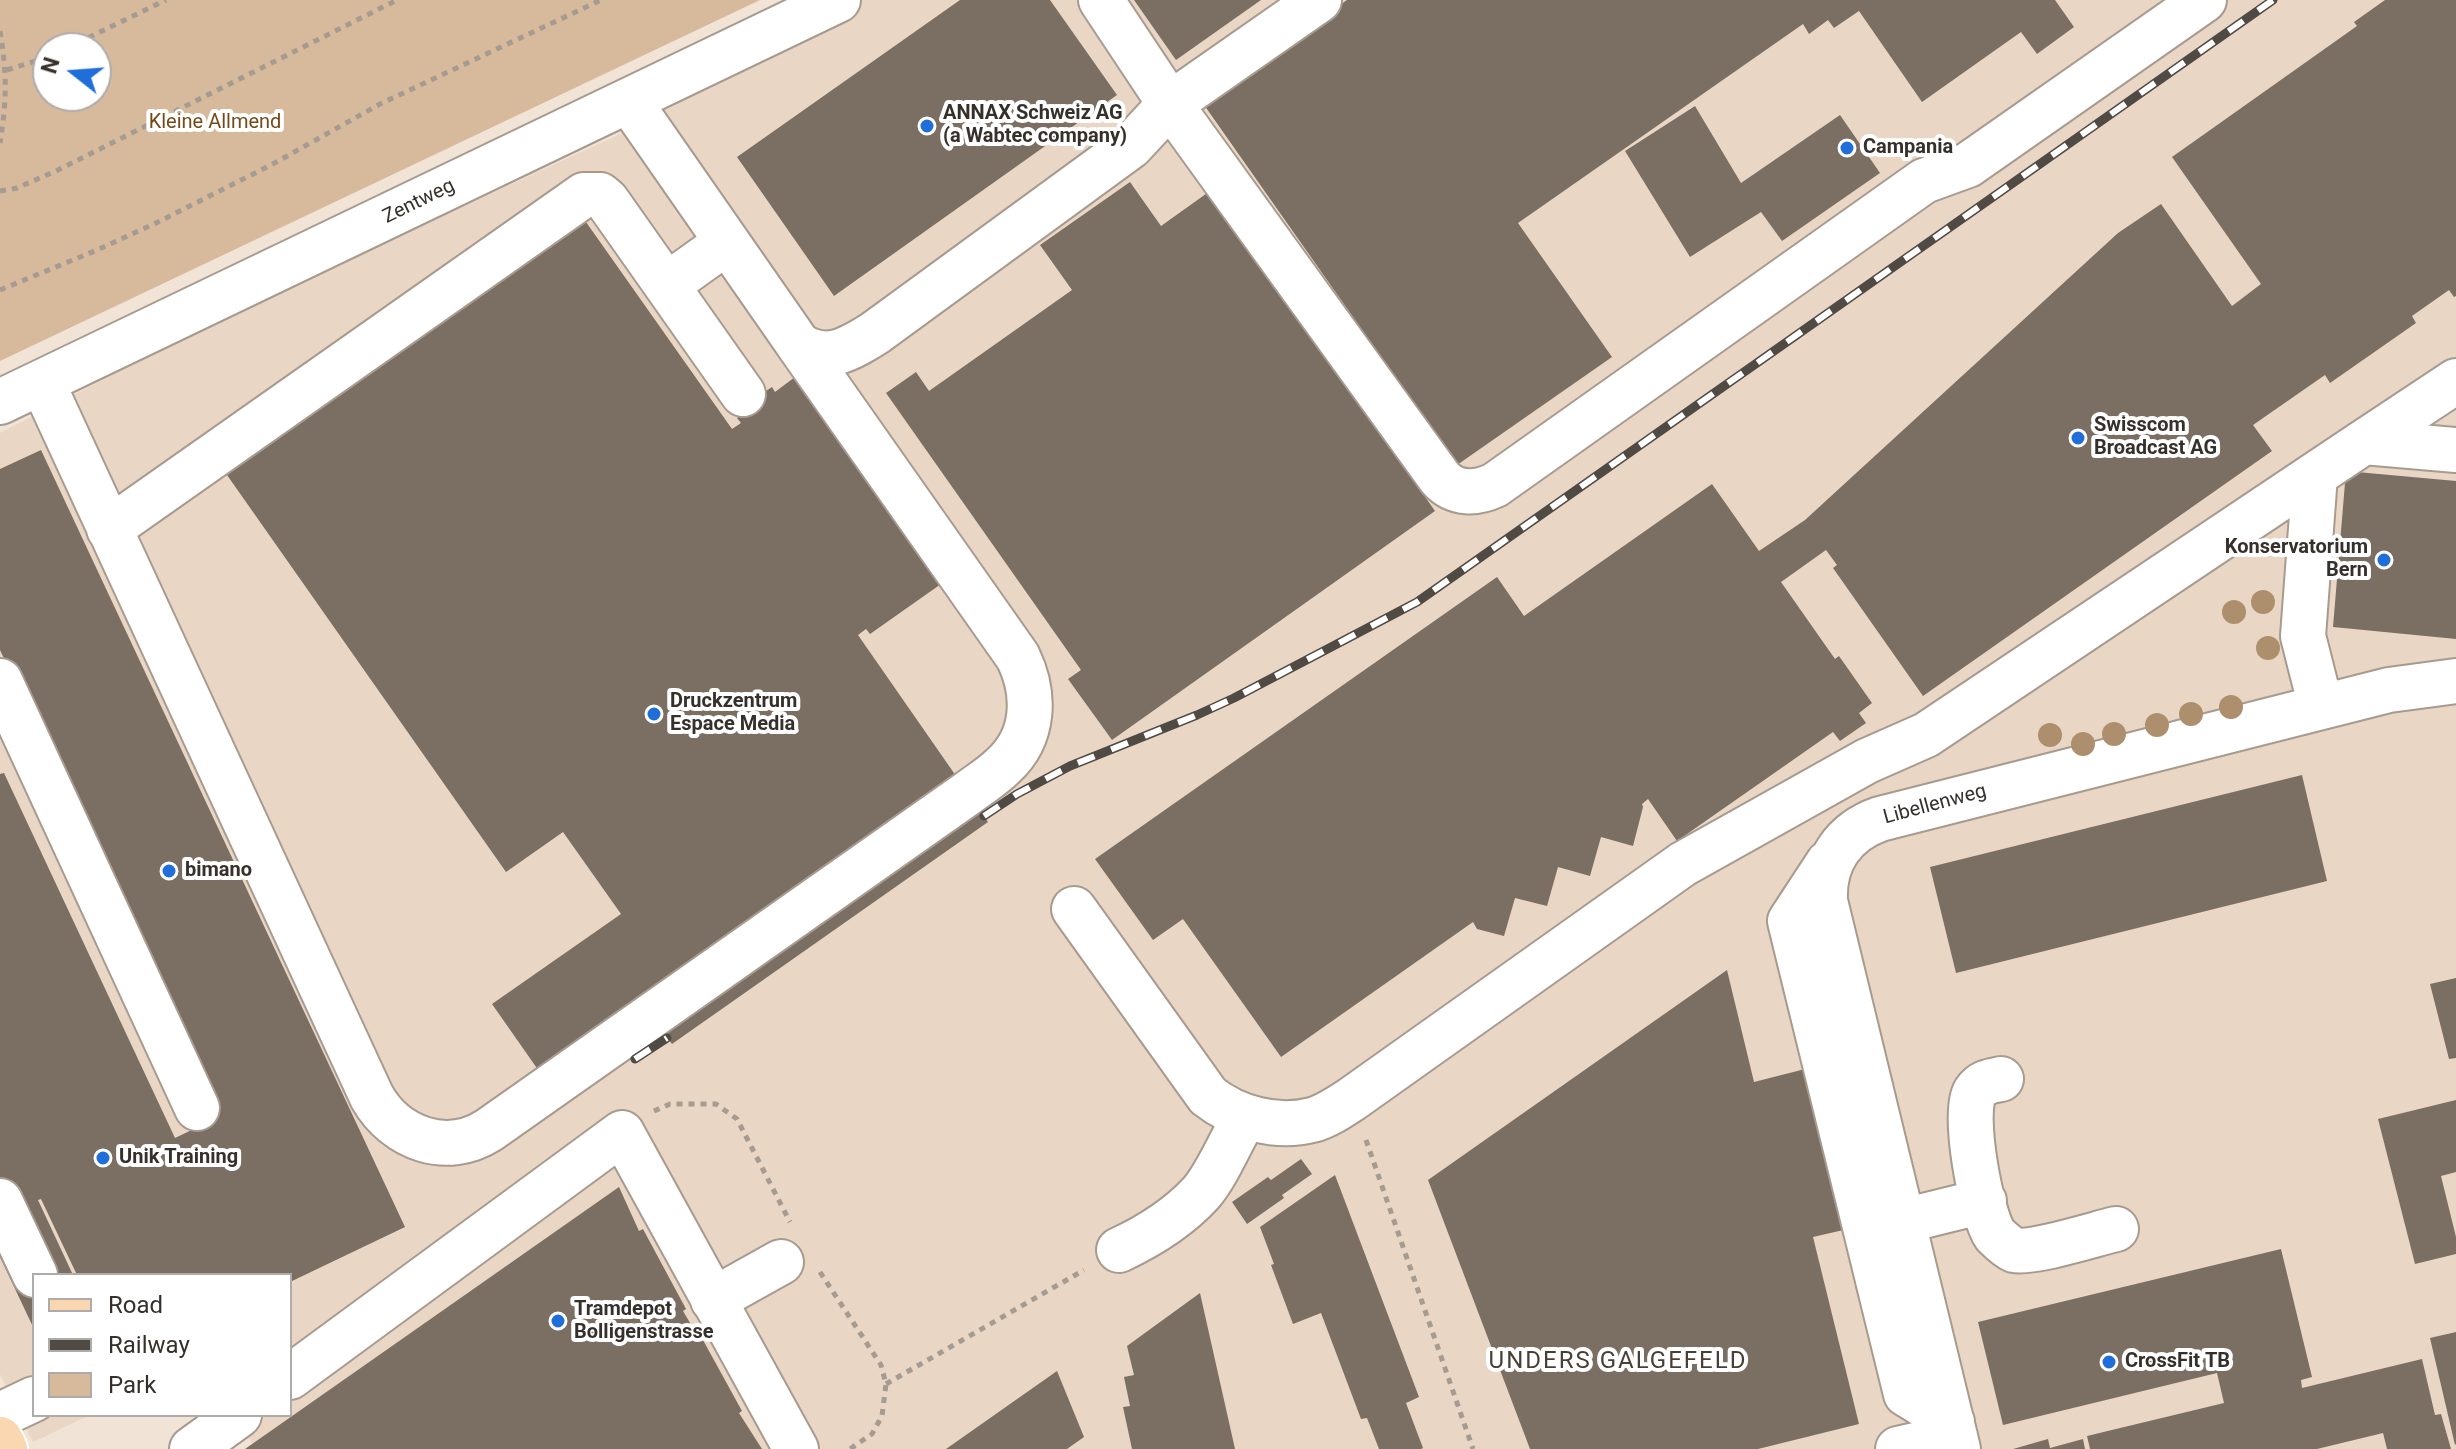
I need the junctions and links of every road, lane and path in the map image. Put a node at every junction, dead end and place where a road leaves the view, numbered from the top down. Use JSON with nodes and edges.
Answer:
{"nodes":[{"id":1,"x":166,"y":0,"type":"edge"},
{"id":2,"x":397,"y":0,"type":"edge"},
{"id":3,"x":601,"y":0,"type":"edge"},
{"id":4,"x":838,"y":0,"type":"edge"},
{"id":5,"x":1101,"y":0,"type":"edge"},
{"id":6,"x":1319,"y":0,"type":"edge"},
{"id":7,"x":2189,"y":4,"type":"edge"},
{"id":8,"x":0,"y":31,"type":"edge"},
{"id":9,"x":100,"y":32,"type":"edge"},
{"id":10,"x":32,"y":62,"type":"edge"},
{"id":11,"x":7,"y":70,"type":"junction"},
{"id":12,"x":629,"y":101,"type":"junction"},
{"id":13,"x":1170,"y":104,"type":"junction"},
{"id":14,"x":0,"y":143,"type":"edge"},
{"id":15,"x":0,"y":191,"type":"edge"},
{"id":16,"x":727,"y":242,"type":"junction"},
{"id":17,"x":667,"y":285,"type":"junction"},
{"id":18,"x":0,"y":290,"type":"edge"},
{"id":19,"x":798,"y":344,"type":"junction"},
{"id":20,"x":2456,"y":381,"type":"edge"},
{"id":21,"x":42,"y":382,"type":"junction"},
{"id":22,"x":743,"y":394,"type":"dead end"},
{"id":23,"x":0,"y":402,"type":"edge"},
{"id":24,"x":2364,"y":442,"type":"junction"},
{"id":25,"x":2456,"y":450,"type":"edge"},
{"id":26,"x":2315,"y":475,"type":"junction"},
{"id":27,"x":109,"y":529,"type":"junction"},
{"id":28,"x":0,"y":681,"type":"edge"},
{"id":29,"x":2456,"y":681,"type":"edge"},
{"id":30,"x":2321,"y":707,"type":"junction"},
{"id":31,"x":1836,"y":851,"type":"junction"},
{"id":32,"x":1074,"y":909,"type":"dead end"},
{"id":33,"x":2001,"y":1079,"type":"dead end"},
{"id":34,"x":1352,"y":1099,"type":"junction"},
{"id":35,"x":197,"y":1108,"type":"dead end"},
{"id":36,"x":1245,"y":1117,"type":"junction"},
{"id":37,"x":0,"y":1201,"type":"edge"},
{"id":38,"x":1984,"y":1201,"type":"junction"},
{"id":39,"x":1903,"y":1221,"type":"junction"},
{"id":40,"x":2116,"y":1229,"type":"dead end"},
{"id":41,"x":1119,"y":1250,"type":"joint"},
{"id":42,"x":781,"y":1262,"type":"dead end"},
{"id":43,"x":34,"y":1273,"type":"edge"},
{"id":44,"x":713,"y":1300,"type":"junction"},
{"id":45,"x":292,"y":1376,"type":"edge"},
{"id":46,"x":886,"y":1384,"type":"dead end"},
{"id":47,"x":32,"y":1400,"type":"edge"},
{"id":48,"x":0,"y":1415,"type":"edge"},
{"id":49,"x":236,"y":1417,"type":"edge"},
{"id":50,"x":1955,"y":1436,"type":"edge"},
{"id":51,"x":0,"y":1439,"type":"edge"},
{"id":52,"x":5,"y":1449,"type":"edge"},
{"id":53,"x":192,"y":1449,"type":"edge"},
{"id":54,"x":796,"y":1449,"type":"edge"},
{"id":55,"x":1473,"y":1449,"type":"edge"},
{"id":56,"x":1898,"y":1449,"type":"edge"}],
"edges":[{"from":1,"to":9,"type":"path"},
{"from":2,"to":15,"type":"path"},
{"from":3,"to":18,"type":"path"},
{"from":4,"to":12,"type":"street","name":"Zentweg"},
{"from":5,"to":13,"type":"street"},
{"from":6,"to":13,"type":"street"},
{"from":7,"to":13,"type":"street"},
{"from":8,"to":11,"type":"path"},
{"from":10,"to":11,"type":"path"},
{"from":11,"to":14,"type":"path"},
{"from":12,"to":16,"type":"street"},
{"from":12,"to":21,"type":"street","name":"Zentweg"},
{"from":13,"to":19,"type":"street"},
{"from":16,"to":17,"type":"street"},
{"from":16,"to":19,"type":"street"},
{"from":17,"to":22,"type":"street"},
{"from":17,"to":27,"type":"street"},
{"from":19,"to":27,"type":"street"},
{"from":20,"to":24,"type":"street"},
{"from":21,"to":23,"type":"street","name":"Zentweg"},
{"from":21,"to":27,"type":"street"},
{"from":24,"to":25,"type":"street"},
{"from":24,"to":26,"type":"street"},
{"from":26,"to":30,"type":"street"},
{"from":26,"to":34,"type":"street"},
{"from":28,"to":35,"type":"street"},
{"from":29,"to":30,"type":"street","name":"Libellenweg"},
{"from":30,"to":31,"type":"street","name":"Libellenweg"},
{"from":31,"to":39,"type":"street"},
{"from":31,"to":50,"type":"street","name":"Libellenweg"},
{"from":32,"to":36,"type":"street"},
{"from":33,"to":38,"type":"street"},
{"from":34,"to":36,"type":"street"},
{"from":34,"to":55,"type":"path"},
{"from":36,"to":41,"type":"street"},
{"from":37,"to":43,"type":"street"},
{"from":38,"to":39,"type":"street"},
{"from":38,"to":40,"type":"street"},
{"from":39,"to":50,"type":"street"},
{"from":41,"to":46,"type":"path"},
{"from":42,"to":44,"type":"street"},
{"from":44,"to":45,"type":"street"},
{"from":44,"to":54,"type":"street"},
{"from":47,"to":48,"type":"street"},
{"from":49,"to":53,"type":"street"},
{"from":50,"to":56,"type":"street"},
{"from":51,"to":52,"type":"main road"}]}
